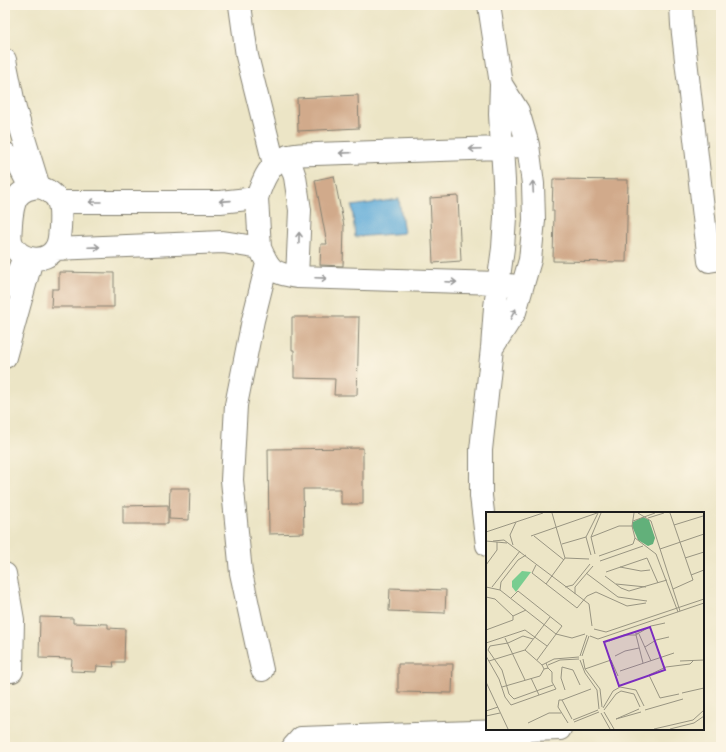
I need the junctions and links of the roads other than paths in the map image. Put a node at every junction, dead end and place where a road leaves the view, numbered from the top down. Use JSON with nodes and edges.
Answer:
{"nodes":[{"id":1,"x":240,"y":5,"type":"edge"},
{"id":2,"x":489,"y":5,"type":"edge"},
{"id":3,"x":680,"y":5,"type":"edge"},
{"id":4,"x":5,"y":60,"type":"edge"},
{"id":5,"x":501,"y":84,"type":"junction"},
{"id":6,"x":528,"y":145,"type":"junction"},
{"id":7,"x":502,"y":148,"type":"junction"},
{"id":8,"x":5,"y":153,"type":"edge"},
{"id":9,"x":281,"y":160,"type":"junction"},
{"id":10,"x":35,"y":188,"type":"junction"},
{"id":11,"x":257,"y":198,"type":"junction"},
{"id":12,"x":59,"y":202,"type":"junction"},
{"id":13,"x":9,"y":205,"type":"edge"},
{"id":14,"x":8,"y":236,"type":"edge"},
{"id":15,"x":55,"y":249,"type":"junction"},
{"id":16,"x":264,"y":256,"type":"junction"},
{"id":17,"x":28,"y":258,"type":"junction"},
{"id":18,"x":721,"y":259,"type":"edge"},
{"id":19,"x":297,"y":277,"type":"junction"},
{"id":20,"x":498,"y":283,"type":"junction"},
{"id":21,"x":5,"y":287,"type":"edge"},
{"id":22,"x":522,"y":287,"type":"junction"},
{"id":23,"x":492,"y":348,"type":"junction"},
{"id":24,"x":5,"y":357,"type":"edge"},
{"id":25,"x":486,"y":537,"type":"edge"},
{"id":26,"x":5,"y":574,"type":"edge"},
{"id":27,"x":262,"y":670,"type":"dead end"},
{"id":28,"x":12,"y":671,"type":"dead end"},
{"id":29,"x":531,"y":730,"type":"edge"},
{"id":30,"x":293,"y":747,"type":"edge"}],
"edges":[{"from":1,"to":9,"type":"street"},
{"from":2,"to":5,"type":"street"},
{"from":3,"to":18,"type":"street"},
{"from":4,"to":10,"type":"street"},
{"from":5,"to":6,"type":"street"},
{"from":5,"to":7,"type":"street"},
{"from":6,"to":7,"type":"street"},
{"from":22,"to":6,"type":"street","one_way":true},
{"from":7,"to":9,"type":"street","one_way":true},
{"from":7,"to":20,"type":"street"},
{"from":8,"to":10,"type":"street"},
{"from":9,"to":11,"type":"street"},
{"from":19,"to":9,"type":"street","one_way":true},
{"from":10,"to":12,"type":"street"},
{"from":10,"to":13,"type":"street"},
{"from":11,"to":12,"type":"street","one_way":true},
{"from":11,"to":16,"type":"street"},
{"from":12,"to":15,"type":"street"},
{"from":13,"to":14,"type":"street"},
{"from":14,"to":17,"type":"street"},
{"from":15,"to":16,"type":"street","one_way":true},
{"from":15,"to":17,"type":"street"},
{"from":16,"to":19,"type":"street"},
{"from":16,"to":27,"type":"street"},
{"from":17,"to":21,"type":"street"},
{"from":17,"to":24,"type":"street"},
{"from":19,"to":20,"type":"street","one_way":true},
{"from":20,"to":22,"type":"street"},
{"from":20,"to":23,"type":"street"},
{"from":23,"to":22,"type":"street","one_way":true},
{"from":23,"to":25,"type":"street"},
{"from":26,"to":28,"type":"street"},
{"from":29,"to":30,"type":"street"}]}
